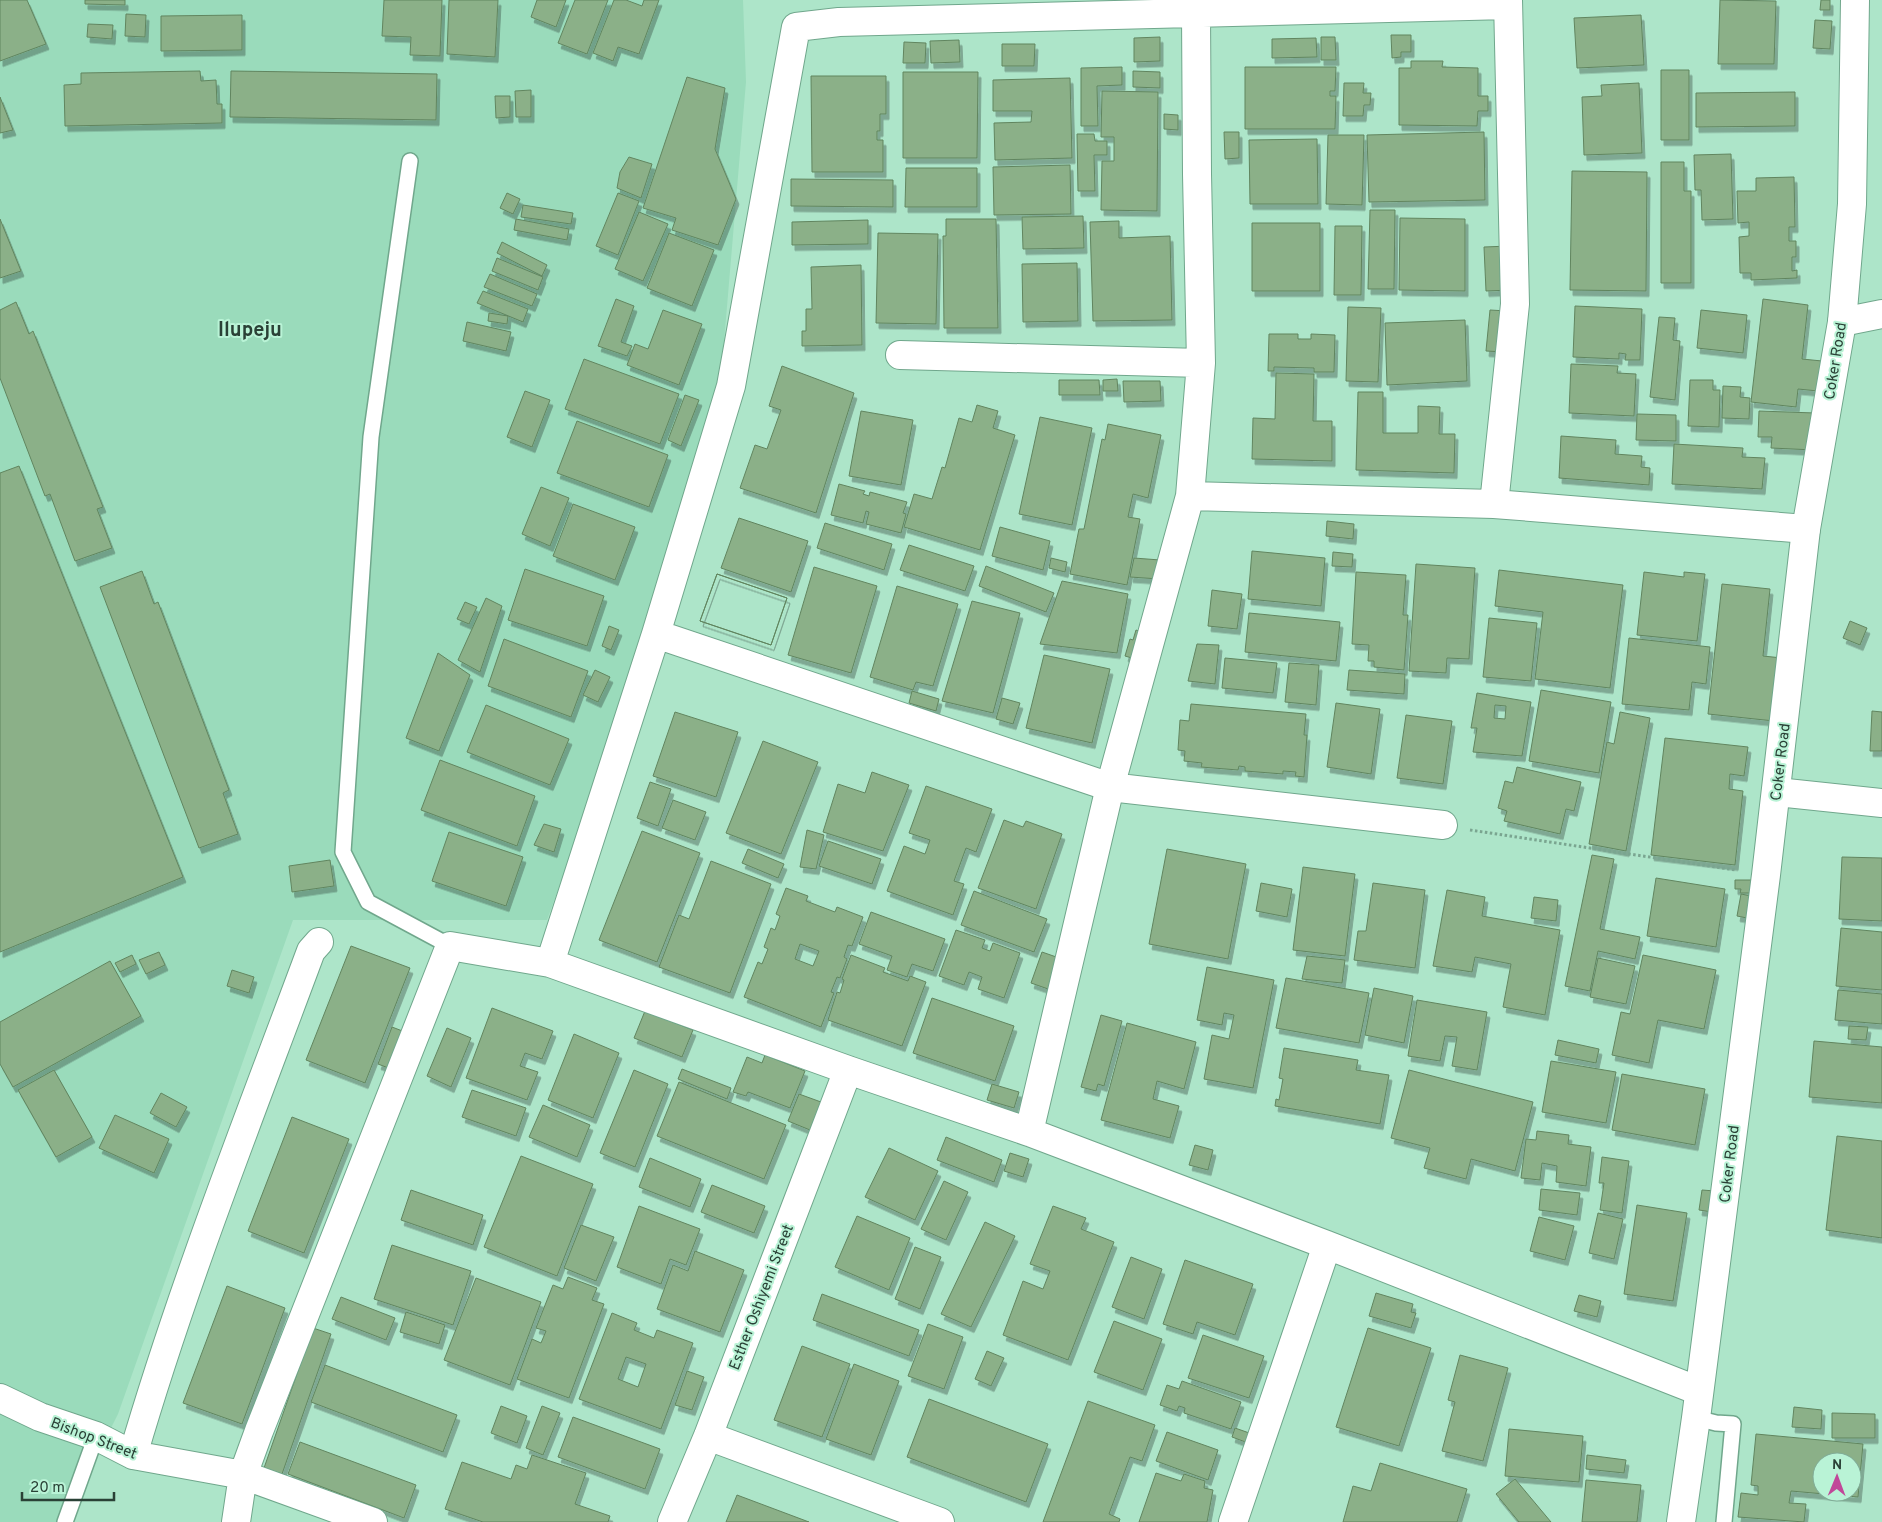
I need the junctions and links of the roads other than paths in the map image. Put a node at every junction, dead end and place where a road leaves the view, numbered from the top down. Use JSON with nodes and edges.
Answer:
{"nodes":[{"id":1,"x":1855,"y":0,"type":"edge"},
{"id":2,"x":1508,"y":2,"type":"edge"},
{"id":3,"x":1196,"y":13,"type":"junction"},
{"id":4,"x":410,"y":161,"type":"dead end"},
{"id":5,"x":1882,"y":314,"type":"edge"},
{"id":6,"x":1842,"y":322,"type":"junction"},
{"id":7,"x":900,"y":356,"type":"dead end"},
{"id":8,"x":1201,"y":363,"type":"junction"},
{"id":9,"x":1190,"y":496,"type":"junction"},
{"id":10,"x":1494,"y":504,"type":"junction"},
{"id":11,"x":1806,"y":529,"type":"junction"},
{"id":12,"x":656,"y":634,"type":"junction"},
{"id":13,"x":1110,"y":787,"type":"junction"},
{"id":14,"x":1777,"y":792,"type":"junction"},
{"id":15,"x":1882,"y":803,"type":"edge"},
{"id":16,"x":1442,"y":825,"type":"road end"},
{"id":17,"x":319,"y":942,"type":"dead end"},
{"id":18,"x":450,"y":946,"type":"junction"},
{"id":19,"x":550,"y":964,"type":"junction"},
{"id":20,"x":848,"y":1070,"type":"junction"},
{"id":21,"x":1029,"y":1132,"type":"junction"},
{"id":22,"x":1327,"y":1245,"type":"junction"},
{"id":23,"x":1699,"y":1391,"type":"junction"},
{"id":24,"x":2,"y":1399,"type":"edge"},
{"id":25,"x":1696,"y":1418,"type":"junction"},
{"id":26,"x":96,"y":1436,"type":"junction"},
{"id":27,"x":708,"y":1436,"type":"junction"},
{"id":28,"x":133,"y":1455,"type":"junction"},
{"id":29,"x":230,"y":1472,"type":"junction"},
{"id":30,"x":65,"y":1522,"type":"edge"},
{"id":31,"x":236,"y":1522,"type":"edge"},
{"id":32,"x":374,"y":1522,"type":"edge"},
{"id":33,"x":672,"y":1522,"type":"edge"},
{"id":34,"x":940,"y":1522,"type":"edge"},
{"id":35,"x":1233,"y":1522,"type":"edge"},
{"id":36,"x":1681,"y":1522,"type":"edge"},
{"id":37,"x":1724,"y":1522,"type":"edge"}],
"edges":[{"from":1,"to":6,"type":"street","name":"Coker Road"},
{"from":2,"to":3,"type":"street"},
{"from":2,"to":10,"type":"street"},
{"from":3,"to":8,"type":"street"},
{"from":3,"to":12,"type":"street"},
{"from":4,"to":18,"type":"lane"},
{"from":5,"to":6,"type":"street"},
{"from":6,"to":11,"type":"street","name":"Coker Road"},
{"from":7,"to":8,"type":"street"},
{"from":8,"to":9,"type":"street"},
{"from":9,"to":10,"type":"street"},
{"from":9,"to":13,"type":"street"},
{"from":10,"to":11,"type":"street"},
{"from":11,"to":14,"type":"street","name":"Coker Road"},
{"from":12,"to":13,"type":"street"},
{"from":12,"to":19,"type":"street"},
{"from":13,"to":16,"type":"street"},
{"from":13,"to":21,"type":"street"},
{"from":14,"to":15,"type":"street"},
{"from":14,"to":23,"type":"street","name":"Coker Road"},
{"from":17,"to":28,"type":"street"},
{"from":18,"to":19,"type":"street"},
{"from":18,"to":29,"type":"street"},
{"from":19,"to":20,"type":"street"},
{"from":20,"to":21,"type":"street"},
{"from":20,"to":27,"type":"street","name":"Esther Oshiyemi Street"},
{"from":21,"to":22,"type":"street"},
{"from":22,"to":23,"type":"street"},
{"from":22,"to":35,"type":"street"},
{"from":23,"to":25,"type":"street","name":"Coker Road"},
{"from":24,"to":26,"type":"street","name":"Bishop Street"},
{"from":25,"to":36,"type":"street","name":"Coker Road"},
{"from":25,"to":37,"type":"lane"},
{"from":26,"to":28,"type":"street","name":"Bishop Street"},
{"from":26,"to":30,"type":"lane"},
{"from":27,"to":33,"type":"street","name":"Esther Oshiyemi Street"},
{"from":27,"to":34,"type":"street"},
{"from":28,"to":29,"type":"street","name":"Bishop Street"},
{"from":29,"to":31,"type":"street"},
{"from":29,"to":32,"type":"street","name":"Bishop Street"}]}
